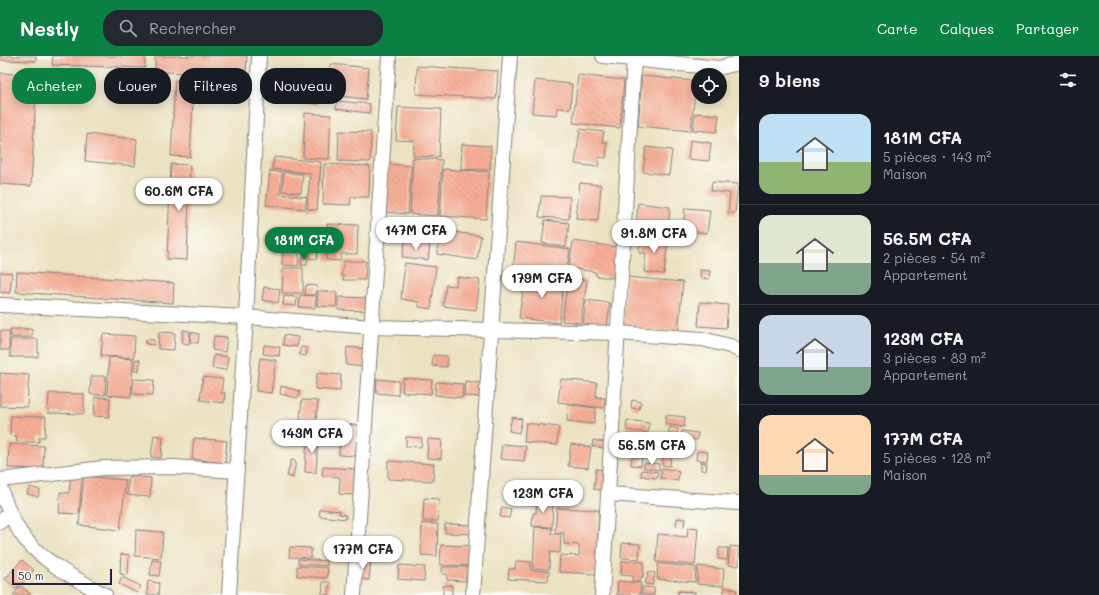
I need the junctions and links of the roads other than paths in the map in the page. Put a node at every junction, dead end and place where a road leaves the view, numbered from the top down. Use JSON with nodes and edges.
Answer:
{"nodes":[{"id":1,"x":259,"y":56,"type":"edge"},
{"id":2,"x":389,"y":56,"type":"edge"},
{"id":3,"x":510,"y":56,"type":"edge"},
{"id":4,"x":603,"y":56,"type":"edge"},
{"id":5,"x":634,"y":59,"type":"junction"},
{"id":6,"x":739,"y":63,"type":"edge"},
{"id":7,"x":0,"y":305,"type":"edge"},
{"id":8,"x":246,"y":317,"type":"junction"},
{"id":9,"x":372,"y":327,"type":"junction"},
{"id":10,"x":491,"y":331,"type":"junction"},
{"id":11,"x":618,"y":333,"type":"junction"},
{"id":12,"x":739,"y":350,"type":"edge"},
{"id":13,"x":237,"y":471,"type":"junction"},
{"id":14,"x":0,"y":480,"type":"edge"},
{"id":15,"x":0,"y":487,"type":"edge"},
{"id":16,"x":608,"y":494,"type":"junction"},
{"id":17,"x":739,"y":503,"type":"edge"},
{"id":18,"x":5,"y":518,"type":"edge"},
{"id":19,"x":106,"y":595,"type":"edge"},
{"id":20,"x":229,"y":595,"type":"edge"},
{"id":21,"x":354,"y":595,"type":"edge"},
{"id":22,"x":474,"y":595,"type":"edge"},
{"id":23,"x":602,"y":595,"type":"edge"}],
"edges":[{"from":1,"to":8,"type":"street"},
{"from":2,"to":9,"type":"street"},
{"from":3,"to":10,"type":"street"},
{"from":4,"to":5,"type":"street"},
{"from":5,"to":6,"type":"street"},
{"from":5,"to":11,"type":"street"},
{"from":7,"to":8,"type":"street"},
{"from":8,"to":9,"type":"street"},
{"from":8,"to":13,"type":"street"},
{"from":9,"to":10,"type":"street"},
{"from":9,"to":21,"type":"street"},
{"from":10,"to":11,"type":"street"},
{"from":10,"to":22,"type":"street"},
{"from":11,"to":12,"type":"street"},
{"from":11,"to":16,"type":"street"},
{"from":13,"to":14,"type":"street"},
{"from":13,"to":20,"type":"street"},
{"from":15,"to":18,"type":"street"},
{"from":16,"to":17,"type":"street"},
{"from":16,"to":23,"type":"street"},
{"from":18,"to":19,"type":"street"}]}
